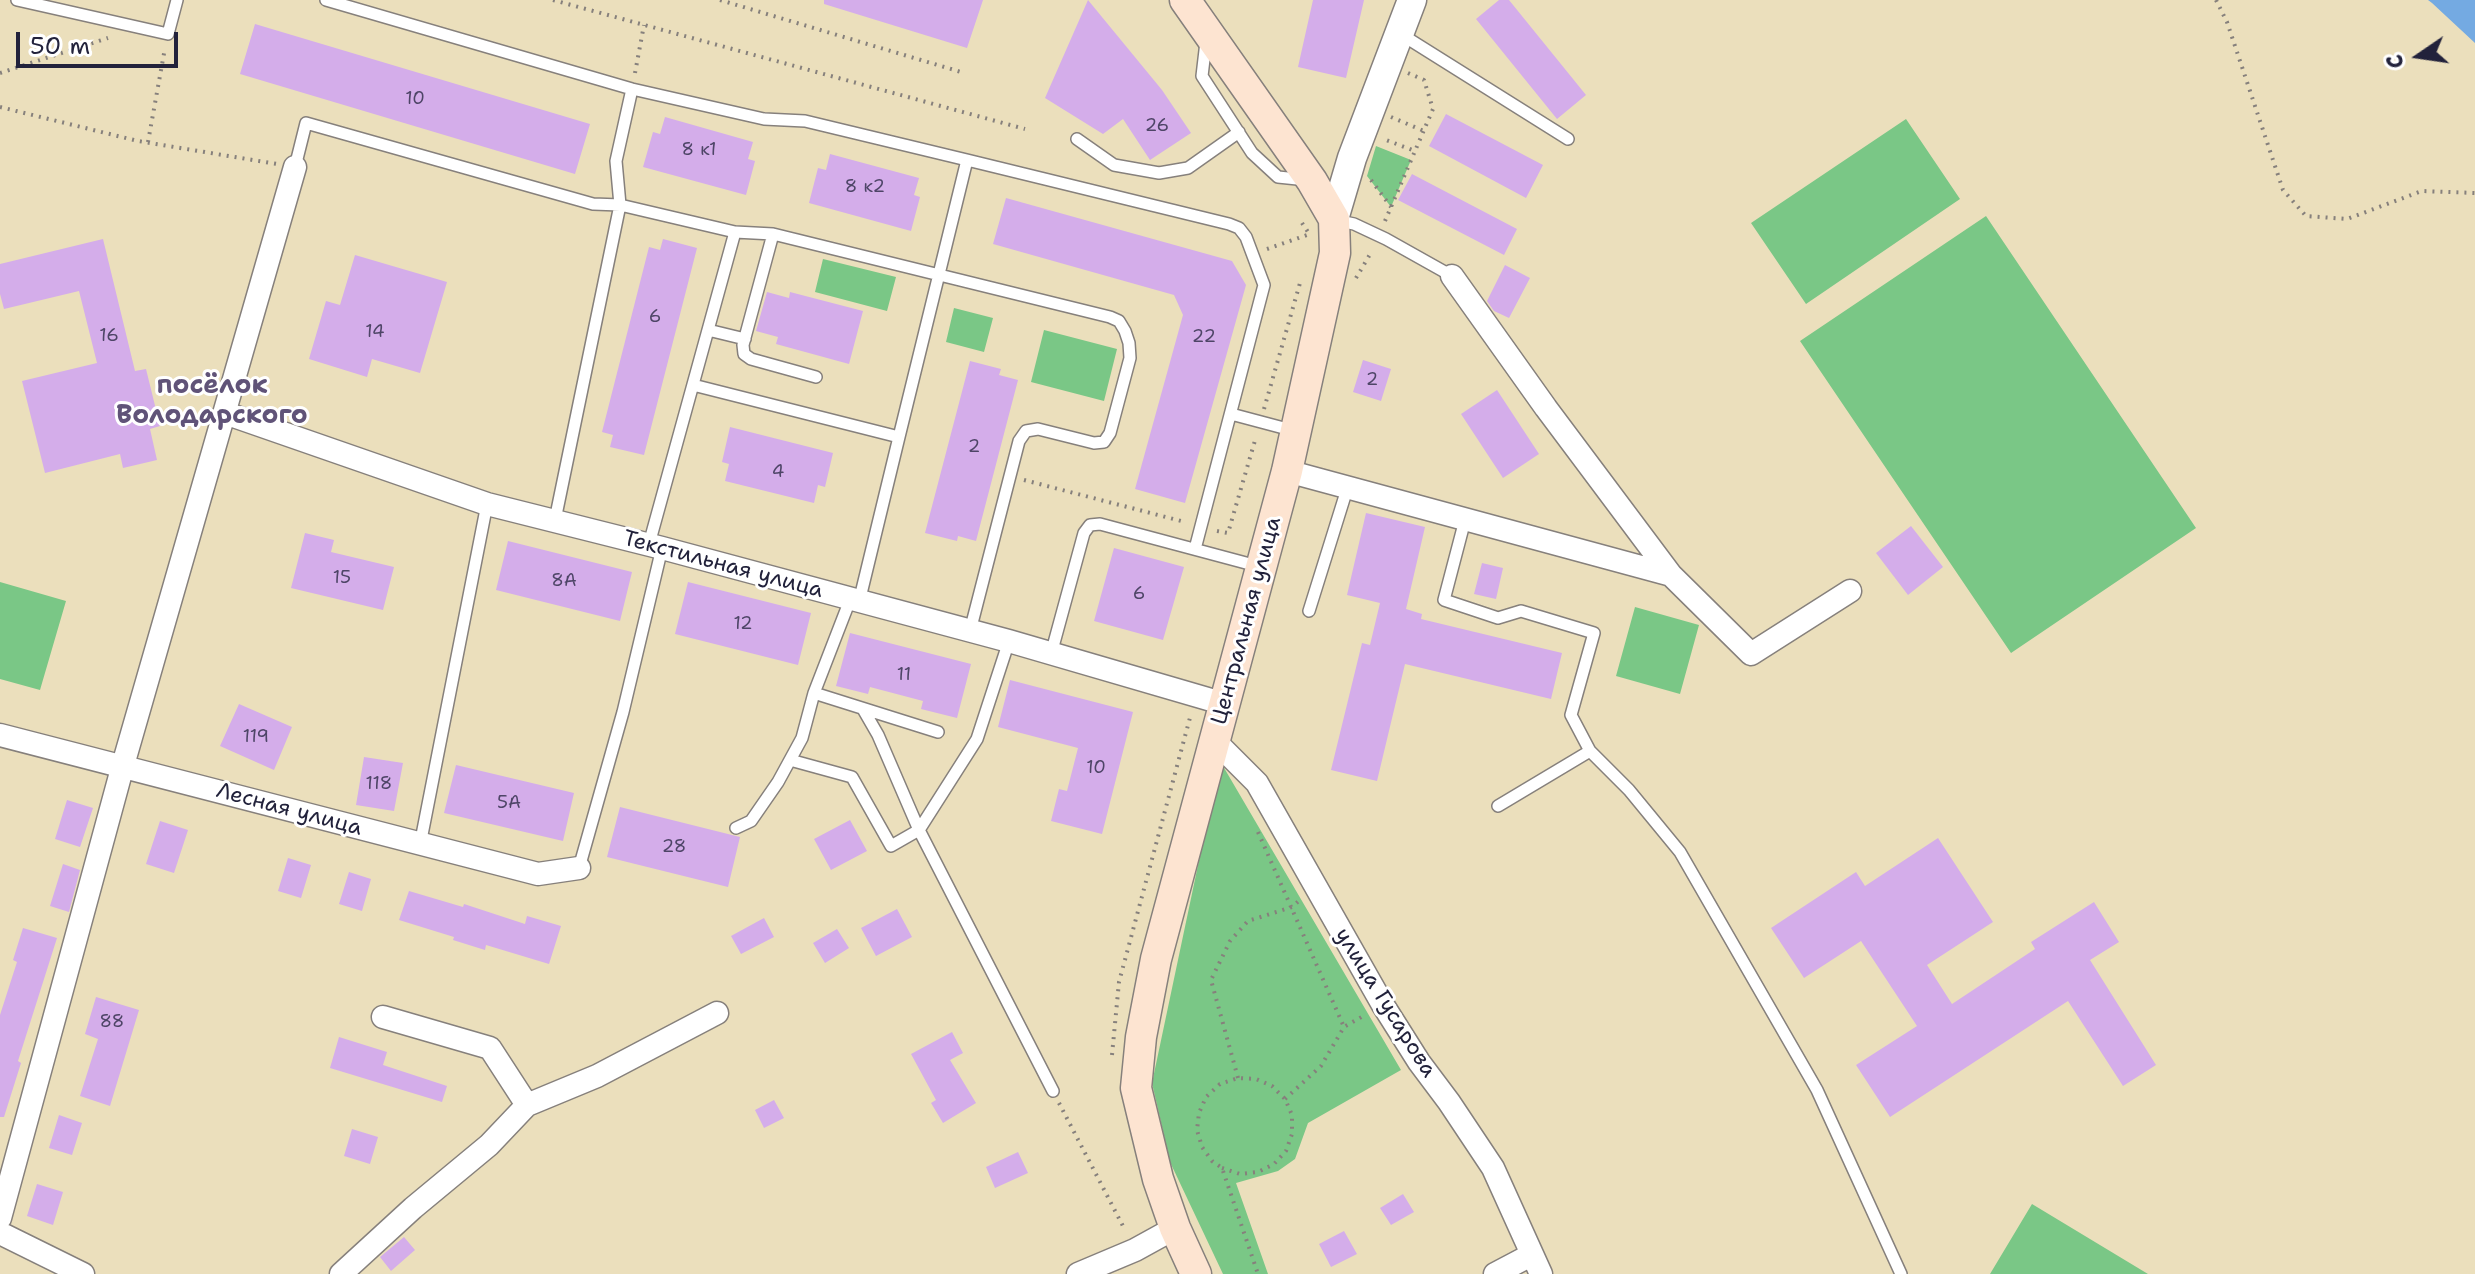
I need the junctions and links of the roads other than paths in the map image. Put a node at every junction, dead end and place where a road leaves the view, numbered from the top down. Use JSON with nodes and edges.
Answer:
{"nodes":[{"id":1,"x":17,"y":0,"type":"edge"},
{"id":2,"x":177,"y":0,"type":"edge"},
{"id":3,"x":326,"y":0,"type":"edge"},
{"id":4,"x":1185,"y":0,"type":"edge"},
{"id":5,"x":1412,"y":0,"type":"edge"},
{"id":6,"x":1207,"y":33,"type":"junction"},
{"id":7,"x":1399,"y":33,"type":"junction"},
{"id":8,"x":632,"y":89,"type":"junction"},
{"id":9,"x":1239,"y":132,"type":"junction"},
{"id":10,"x":1077,"y":139,"type":"dead end"},
{"id":11,"x":1568,"y":139,"type":"dead end"},
{"id":12,"x":967,"y":160,"type":"junction"},
{"id":13,"x":295,"y":167,"type":"joint"},
{"id":14,"x":1312,"y":181,"type":"junction"},
{"id":15,"x":620,"y":205,"type":"junction"},
{"id":16,"x":1332,"y":226,"type":"junction"},
{"id":17,"x":735,"y":232,"type":"junction"},
{"id":18,"x":773,"y":234,"type":"junction"},
{"id":19,"x":939,"y":275,"type":"junction"},
{"id":20,"x":1452,"y":276,"type":"joint"},
{"id":21,"x":708,"y":330,"type":"junction"},
{"id":22,"x":745,"y":339,"type":"junction"},
{"id":23,"x":816,"y":377,"type":"dead end"},
{"id":24,"x":693,"y":385,"type":"junction"},
{"id":25,"x":225,"y":413,"type":"junction"},
{"id":26,"x":1231,"y":414,"type":"junction"},
{"id":27,"x":1296,"y":431,"type":"junction"},
{"id":28,"x":899,"y":437,"type":"junction"},
{"id":29,"x":1287,"y":471,"type":"junction"},
{"id":30,"x":1348,"y":486,"type":"junction"},
{"id":31,"x":487,"y":504,"type":"junction"},
{"id":32,"x":555,"y":520,"type":"junction"},
{"id":33,"x":1465,"y":520,"type":"junction"},
{"id":34,"x":656,"y":546,"type":"junction"},
{"id":35,"x":1195,"y":549,"type":"junction"},
{"id":36,"x":1261,"y":567,"type":"junction"},
{"id":37,"x":1671,"y":575,"type":"junction"},
{"id":38,"x":1850,"y":591,"type":"dead end"},
{"id":39,"x":855,"y":601,"type":"junction"},
{"id":40,"x":1309,"y":611,"type":"dead end"},
{"id":41,"x":970,"y":631,"type":"junction"},
{"id":42,"x":1009,"y":641,"type":"junction"},
{"id":43,"x":1051,"y":654,"type":"junction"},
{"id":44,"x":814,"y":693,"type":"junction"},
{"id":45,"x":1225,"y":704,"type":"junction"},
{"id":46,"x":863,"y":709,"type":"junction"},
{"id":47,"x":938,"y":732,"type":"dead end"},
{"id":48,"x":0,"y":735,"type":"edge"},
{"id":49,"x":1215,"y":741,"type":"junction"},
{"id":50,"x":1590,"y":751,"type":"junction"},
{"id":51,"x":790,"y":760,"type":"junction"},
{"id":52,"x":123,"y":765,"type":"junction"},
{"id":53,"x":1498,"y":806,"type":"dead end"},
{"id":54,"x":736,"y":828,"type":"dead end"},
{"id":55,"x":919,"y":830,"type":"junction"},
{"id":56,"x":420,"y":845,"type":"junction"},
{"id":57,"x":579,"y":868,"type":"joint"},
{"id":58,"x":717,"y":1013,"type":"dead end"},
{"id":59,"x":383,"y":1017,"type":"dead end"},
{"id":60,"x":1053,"y":1091,"type":"road end"},
{"id":61,"x":527,"y":1105,"type":"junction"},
{"id":62,"x":0,"y":1218,"type":"edge"},
{"id":63,"x":1175,"y":1228,"type":"junction"},
{"id":64,"x":0,"y":1233,"type":"edge"},
{"id":65,"x":1536,"y":1264,"type":"edge"},
{"id":66,"x":75,"y":1272,"type":"edge"},
{"id":67,"x":341,"y":1274,"type":"edge"},
{"id":68,"x":1078,"y":1274,"type":"edge"},
{"id":69,"x":1196,"y":1274,"type":"edge"},
{"id":70,"x":1495,"y":1274,"type":"edge"},
{"id":71,"x":1901,"y":1274,"type":"edge"}],
"edges":[{"from":1,"to":2,"type":"lane"},
{"from":3,"to":8,"type":"lane"},
{"from":4,"to":6,"type":"main road"},
{"from":5,"to":7,"type":"street"},
{"from":6,"to":9,"type":"lane"},
{"from":6,"to":14,"type":"main road"},
{"from":7,"to":11,"type":"lane"},
{"from":7,"to":16,"type":"street"},
{"from":8,"to":12,"type":"lane"},
{"from":8,"to":15,"type":"lane"},
{"from":9,"to":10,"type":"lane"},
{"from":9,"to":14,"type":"lane"},
{"from":12,"to":19,"type":"lane"},
{"from":12,"to":26,"type":"lane"},
{"from":13,"to":15,"type":"lane"},
{"from":13,"to":25,"type":"street"},
{"from":14,"to":16,"type":"main road"},
{"from":15,"to":17,"type":"lane"},
{"from":15,"to":32,"type":"lane"},
{"from":16,"to":20,"type":"lane"},
{"from":16,"to":27,"type":"main road","name":"Центральная улица"},
{"from":17,"to":18,"type":"lane"},
{"from":17,"to":21,"type":"lane"},
{"from":18,"to":19,"type":"lane"},
{"from":18,"to":22,"type":"lane"},
{"from":19,"to":28,"type":"lane"},
{"from":19,"to":41,"type":"lane"},
{"from":20,"to":37,"type":"street"},
{"from":21,"to":22,"type":"lane"},
{"from":21,"to":24,"type":"lane"},
{"from":22,"to":23,"type":"lane"},
{"from":24,"to":28,"type":"lane"},
{"from":24,"to":34,"type":"lane"},
{"from":25,"to":31,"type":"street","name":"Текстильная улица"},
{"from":25,"to":52,"type":"street"},
{"from":26,"to":27,"type":"lane"},
{"from":26,"to":35,"type":"lane"},
{"from":27,"to":29,"type":"main road","name":"Центральная улица"},
{"from":28,"to":39,"type":"lane"},
{"from":29,"to":30,"type":"street"},
{"from":29,"to":36,"type":"main road","name":"Центральная улица"},
{"from":30,"to":33,"type":"street"},
{"from":30,"to":40,"type":"lane"},
{"from":31,"to":32,"type":"street","name":"Текстильная улица"},
{"from":31,"to":56,"type":"lane"},
{"from":32,"to":34,"type":"street","name":"Текстильная улица"},
{"from":33,"to":37,"type":"street"},
{"from":33,"to":50,"type":"lane"},
{"from":34,"to":39,"type":"street","name":"Текстильная улица"},
{"from":34,"to":57,"type":"lane"},
{"from":35,"to":36,"type":"lane"},
{"from":35,"to":43,"type":"lane"},
{"from":36,"to":45,"type":"main road","name":"Центральная улица"},
{"from":37,"to":38,"type":"street"},
{"from":39,"to":41,"type":"street","name":"Текстильная улица"},
{"from":39,"to":44,"type":"lane"},
{"from":41,"to":42,"type":"street","name":"Текстильная улица"},
{"from":42,"to":43,"type":"street","name":"Текстильная улица"},
{"from":42,"to":55,"type":"lane"},
{"from":43,"to":45,"type":"street","name":"Текстильная улица"},
{"from":44,"to":46,"type":"lane"},
{"from":44,"to":51,"type":"lane"},
{"from":45,"to":49,"type":"main road","name":"Центральная улица"},
{"from":46,"to":47,"type":"lane"},
{"from":46,"to":55,"type":"lane"},
{"from":48,"to":52,"type":"street","name":"Лесная улица"},
{"from":49,"to":63,"type":"main road","name":"Центральная улица"},
{"from":49,"to":65,"type":"street","name":"улица Гусарова"},
{"from":50,"to":53,"type":"lane"},
{"from":50,"to":71,"type":"lane"},
{"from":51,"to":54,"type":"lane"},
{"from":51,"to":55,"type":"lane"},
{"from":52,"to":56,"type":"street","name":"Лесная улица"},
{"from":52,"to":62,"type":"street"},
{"from":55,"to":60,"type":"lane"},
{"from":56,"to":57,"type":"street","name":"Лесная улица"},
{"from":58,"to":61,"type":"street"},
{"from":59,"to":61,"type":"street"},
{"from":61,"to":67,"type":"street"},
{"from":63,"to":68,"type":"street"},
{"from":63,"to":69,"type":"main road","name":"Центральная улица"},
{"from":64,"to":66,"type":"street"},
{"from":65,"to":70,"type":"street"}]}
